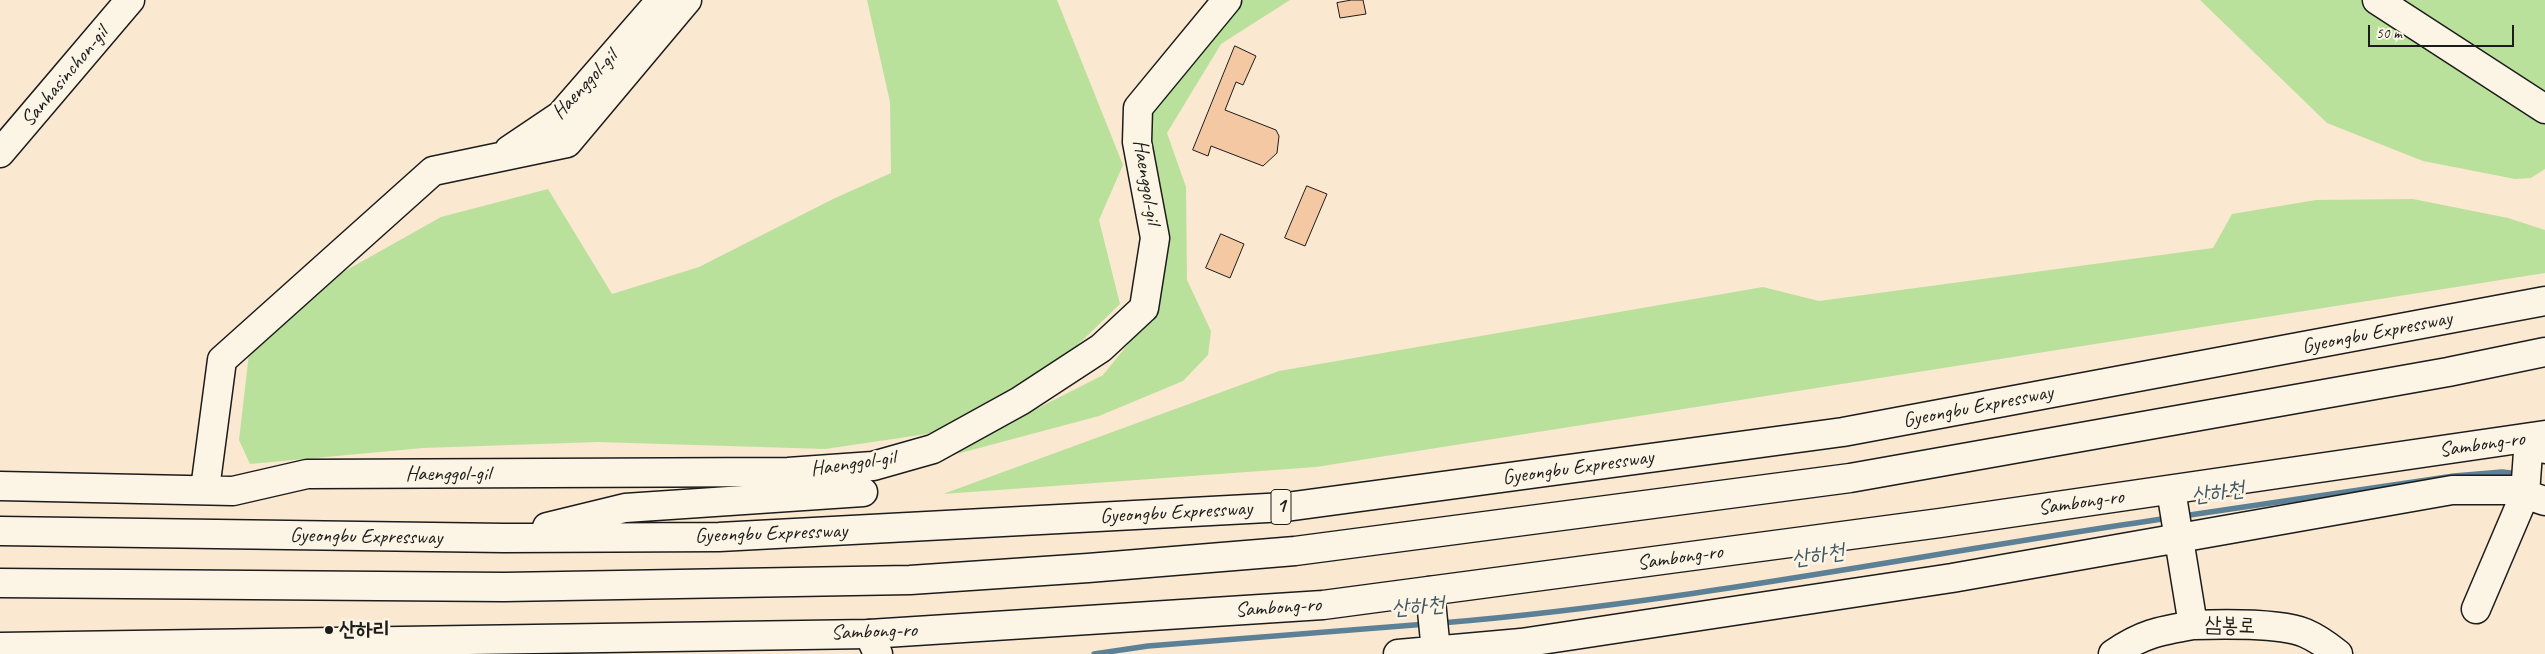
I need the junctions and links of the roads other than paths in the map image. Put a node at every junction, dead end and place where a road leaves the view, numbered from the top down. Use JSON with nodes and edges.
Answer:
{"nodes":[{"id":1,"x":130,"y":0,"type":"edge"},
{"id":2,"x":661,"y":0,"type":"edge"},
{"id":3,"x":687,"y":0,"type":"edge"},
{"id":4,"x":1227,"y":0,"type":"edge"},
{"id":5,"x":2377,"y":0,"type":"edge"},
{"id":6,"x":2545,"y":109,"type":"edge"},
{"id":7,"x":0,"y":153,"type":"edge"},
{"id":8,"x":498,"y":158,"type":"junction"},
{"id":9,"x":2545,"y":301,"type":"edge"},
{"id":10,"x":2545,"y":352,"type":"edge"},
{"id":11,"x":2537,"y":445,"type":"edge"},
{"id":12,"x":0,"y":486,"type":"edge"},
{"id":13,"x":205,"y":489,"type":"junction"},
{"id":14,"x":2171,"y":490,"type":"junction"},
{"id":15,"x":863,"y":492,"type":"dead end"},
{"id":16,"x":2532,"y":494,"type":"edge"},
{"id":17,"x":0,"y":531,"type":"edge"},
{"id":18,"x":2179,"y":534,"type":"junction"},
{"id":19,"x":504,"y":538,"type":"junction"},
{"id":20,"x":0,"y":583,"type":"edge"},
{"id":21,"x":2476,"y":609,"type":"dead end"},
{"id":22,"x":1433,"y":622,"type":"junction"},
{"id":23,"x":2193,"y":625,"type":"junction"},
{"id":24,"x":873,"y":644,"type":"edge"},
{"id":25,"x":0,"y":647,"type":"edge"},
{"id":26,"x":285,"y":648,"type":"edge"},
{"id":27,"x":1398,"y":654,"type":"edge"},
{"id":28,"x":2113,"y":654,"type":"edge"},
{"id":29,"x":2338,"y":654,"type":"edge"}],
"edges":[{"from":1,"to":7,"type":"main road","name":"Sanhasinchon-gil"},
{"from":2,"to":8,"type":"main road","name":"Haenggol-gil"},
{"from":3,"to":8,"type":"main road"},
{"from":4,"to":13,"type":"main road","name":"Haenggol-gil"},
{"from":5,"to":6,"type":"main road"},
{"from":8,"to":13,"type":"main road","name":"Haenggol-gil"},
{"from":9,"to":19,"type":"main road","name":"Gyeongbu Expressway","number":"1"},
{"from":10,"to":20,"type":"main road","name":"Gyeongbu Expressway","number":"1"},
{"from":11,"to":14,"type":"main road","name":"Sambong-ro"},
{"from":11,"to":16,"type":"main road"},
{"from":12,"to":13,"type":"main road","name":"Haenggol-gil"},
{"from":14,"to":18,"type":"main road","name":"삼봉로"},
{"from":14,"to":22,"type":"main road","name":"Sambong-ro"},
{"from":15,"to":19,"type":"main road"},
{"from":16,"to":18,"type":"main road"},
{"from":16,"to":21,"type":"main road"},
{"from":17,"to":19,"type":"main road","name":"Gyeongbu Expressway","number":"1"},
{"from":18,"to":22,"type":"main road"},
{"from":18,"to":23,"type":"main road","name":"삼봉로"},
{"from":22,"to":24,"type":"main road","name":"Sambong-ro"},
{"from":22,"to":27,"type":"main road"},
{"from":23,"to":28,"type":"main road"},
{"from":23,"to":29,"type":"main road","name":"삼봉로"},
{"from":24,"to":26,"type":"main road","name":"Sambong-ro"},
{"from":25,"to":26,"type":"main road","name":"Sambong-ro"}]}
